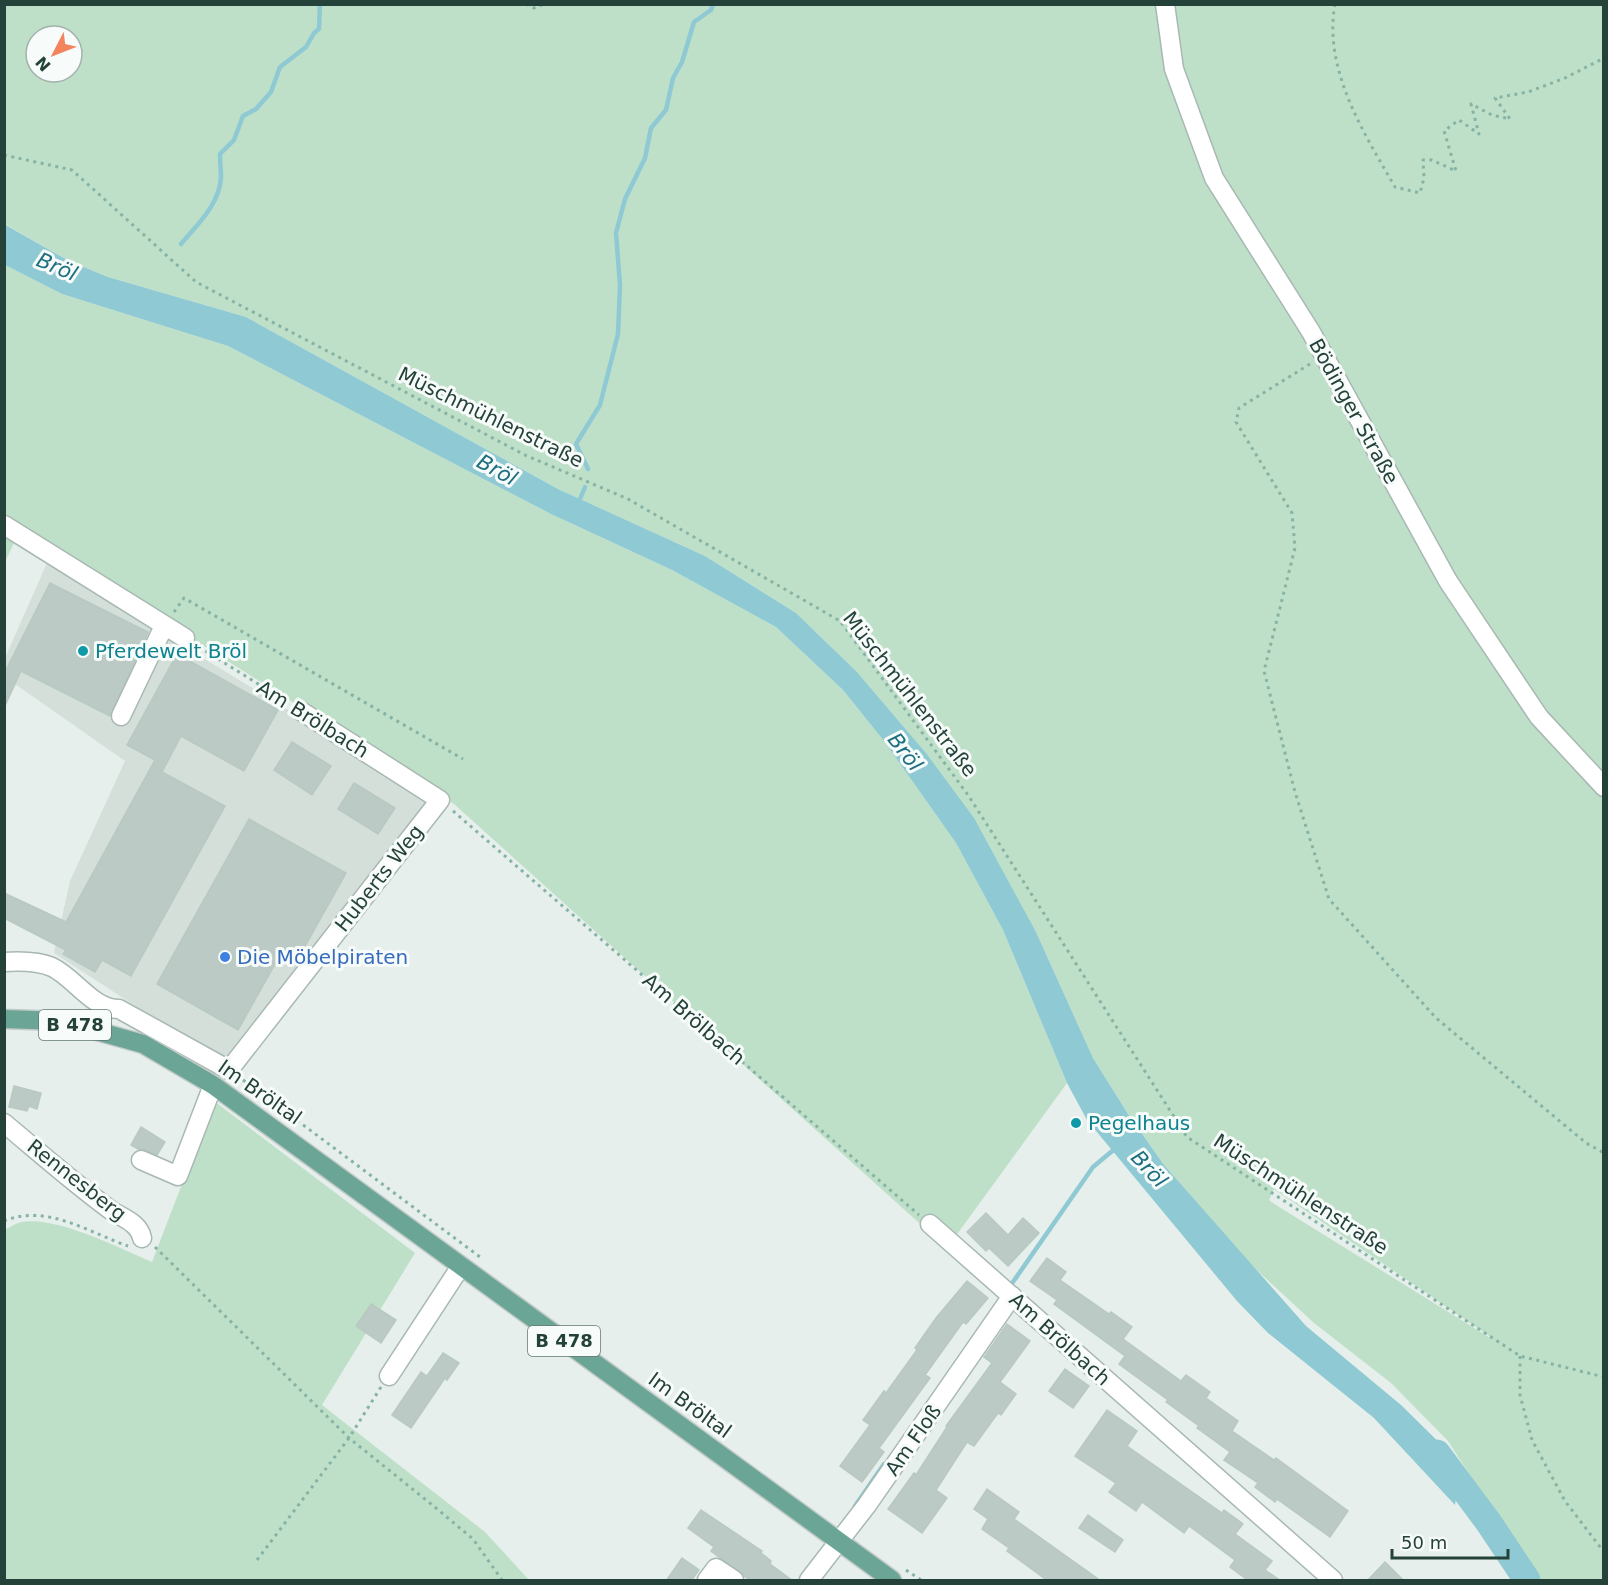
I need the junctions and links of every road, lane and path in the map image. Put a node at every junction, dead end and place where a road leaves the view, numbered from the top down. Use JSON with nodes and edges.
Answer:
{"nodes":[{"id":1,"x":526,"y":4,"type":"edge"},
{"id":2,"x":543,"y":4,"type":"edge"},
{"id":3,"x":1165,"y":4,"type":"edge"},
{"id":4,"x":1335,"y":4,"type":"edge"},
{"id":5,"x":1604,"y":58,"type":"edge"},
{"id":6,"x":4,"y":155,"type":"edge"},
{"id":7,"x":1324,"y":355,"type":"junction"},
{"id":8,"x":4,"y":525,"type":"edge"},
{"id":9,"x":164,"y":626,"type":"junction"},
{"id":10,"x":184,"y":638,"type":"joint"},
{"id":11,"x":301,"y":711,"type":"joint"},
{"id":12,"x":121,"y":716,"type":"dead end"},
{"id":13,"x":464,"y":759,"type":"dead end"},
{"id":14,"x":1604,"y":787,"type":"edge"},
{"id":15,"x":440,"y":800,"type":"junction"},
{"id":16,"x":4,"y":962,"type":"edge"},
{"id":17,"x":4,"y":1019,"type":"edge"},
{"id":18,"x":229,"y":1070,"type":"junction"},
{"id":19,"x":213,"y":1085,"type":"junction"},
{"id":20,"x":4,"y":1123,"type":"edge"},
{"id":21,"x":1604,"y":1154,"type":"edge"},
{"id":22,"x":141,"y":1160,"type":"dead end"},
{"id":23,"x":4,"y":1221,"type":"edge"},
{"id":24,"x":930,"y":1224,"type":"joint"},
{"id":25,"x":148,"y":1242,"type":"junction"},
{"id":26,"x":485,"y":1261,"type":"dead end"},
{"id":27,"x":461,"y":1266,"type":"junction"},
{"id":28,"x":1012,"y":1296,"type":"junction"},
{"id":29,"x":1520,"y":1356,"type":"junction"},
{"id":30,"x":389,"y":1376,"type":"joint"},
{"id":31,"x":1604,"y":1377,"type":"edge"},
{"id":32,"x":349,"y":1438,"type":"junction"},
{"id":33,"x":839,"y":1542,"type":"junction"},
{"id":34,"x":1604,"y":1552,"type":"edge"},
{"id":35,"x":257,"y":1560,"type":"dead end"},
{"id":36,"x":502,"y":1581,"type":"edge"},
{"id":37,"x":706,"y":1581,"type":"edge"},
{"id":38,"x":734,"y":1581,"type":"edge"},
{"id":39,"x":809,"y":1581,"type":"edge"},
{"id":40,"x":892,"y":1581,"type":"edge"},
{"id":41,"x":1334,"y":1581,"type":"edge"}],
"edges":[{"from":1,"to":2,"type":"path"},
{"from":3,"to":7,"type":"street","name":"Bödinger Straße"},
{"from":4,"to":5,"type":"path"},
{"from":6,"to":29,"type":"path","name":"Müschmühlenstraße"},
{"from":7,"to":14,"type":"street","name":"Bödinger Straße"},
{"from":7,"to":21,"type":"path"},
{"from":8,"to":9,"type":"street"},
{"from":9,"to":10,"type":"street"},
{"from":9,"to":12,"type":"street"},
{"from":9,"to":13,"type":"path"},
{"from":10,"to":11,"type":"path","name":"Am Brölbach"},
{"from":11,"to":15,"type":"street","name":"Am Brölbach"},
{"from":15,"to":18,"type":"street","name":"Huberts Weg"},
{"from":15,"to":24,"type":"path","name":"Am Brölbach"},
{"from":16,"to":18,"type":"street"},
{"from":17,"to":19,"type":"main road","name":"Im Bröltal","number":"B 478"},
{"from":18,"to":26,"type":"path"},
{"from":19,"to":22,"type":"street"},
{"from":19,"to":27,"type":"main road","name":"Im Bröltal","number":"B 478"},
{"from":20,"to":25,"type":"street","name":"Rennesberg"},
{"from":23,"to":25,"type":"path","name":"Rennesberg"},
{"from":24,"to":28,"type":"street","name":"Am Brölbach"},
{"from":25,"to":32,"type":"path"},
{"from":27,"to":30,"type":"street"},
{"from":27,"to":33,"type":"main road","name":"Im Bröltal","number":"B 478"},
{"from":28,"to":33,"type":"street","name":"Am Floß"},
{"from":28,"to":41,"type":"street","name":"Am Brölbach"},
{"from":29,"to":31,"type":"path","name":"Müschmühlenstraße"},
{"from":29,"to":34,"type":"path"},
{"from":30,"to":32,"type":"path"},
{"from":32,"to":35,"type":"path"},
{"from":32,"to":36,"type":"path"},
{"from":33,"to":39,"type":"street","name":"Am Floß"},
{"from":33,"to":40,"type":"main road","name":"Im Bröltal","number":"B 478"},
{"from":37,"to":38,"type":"street"}]}
